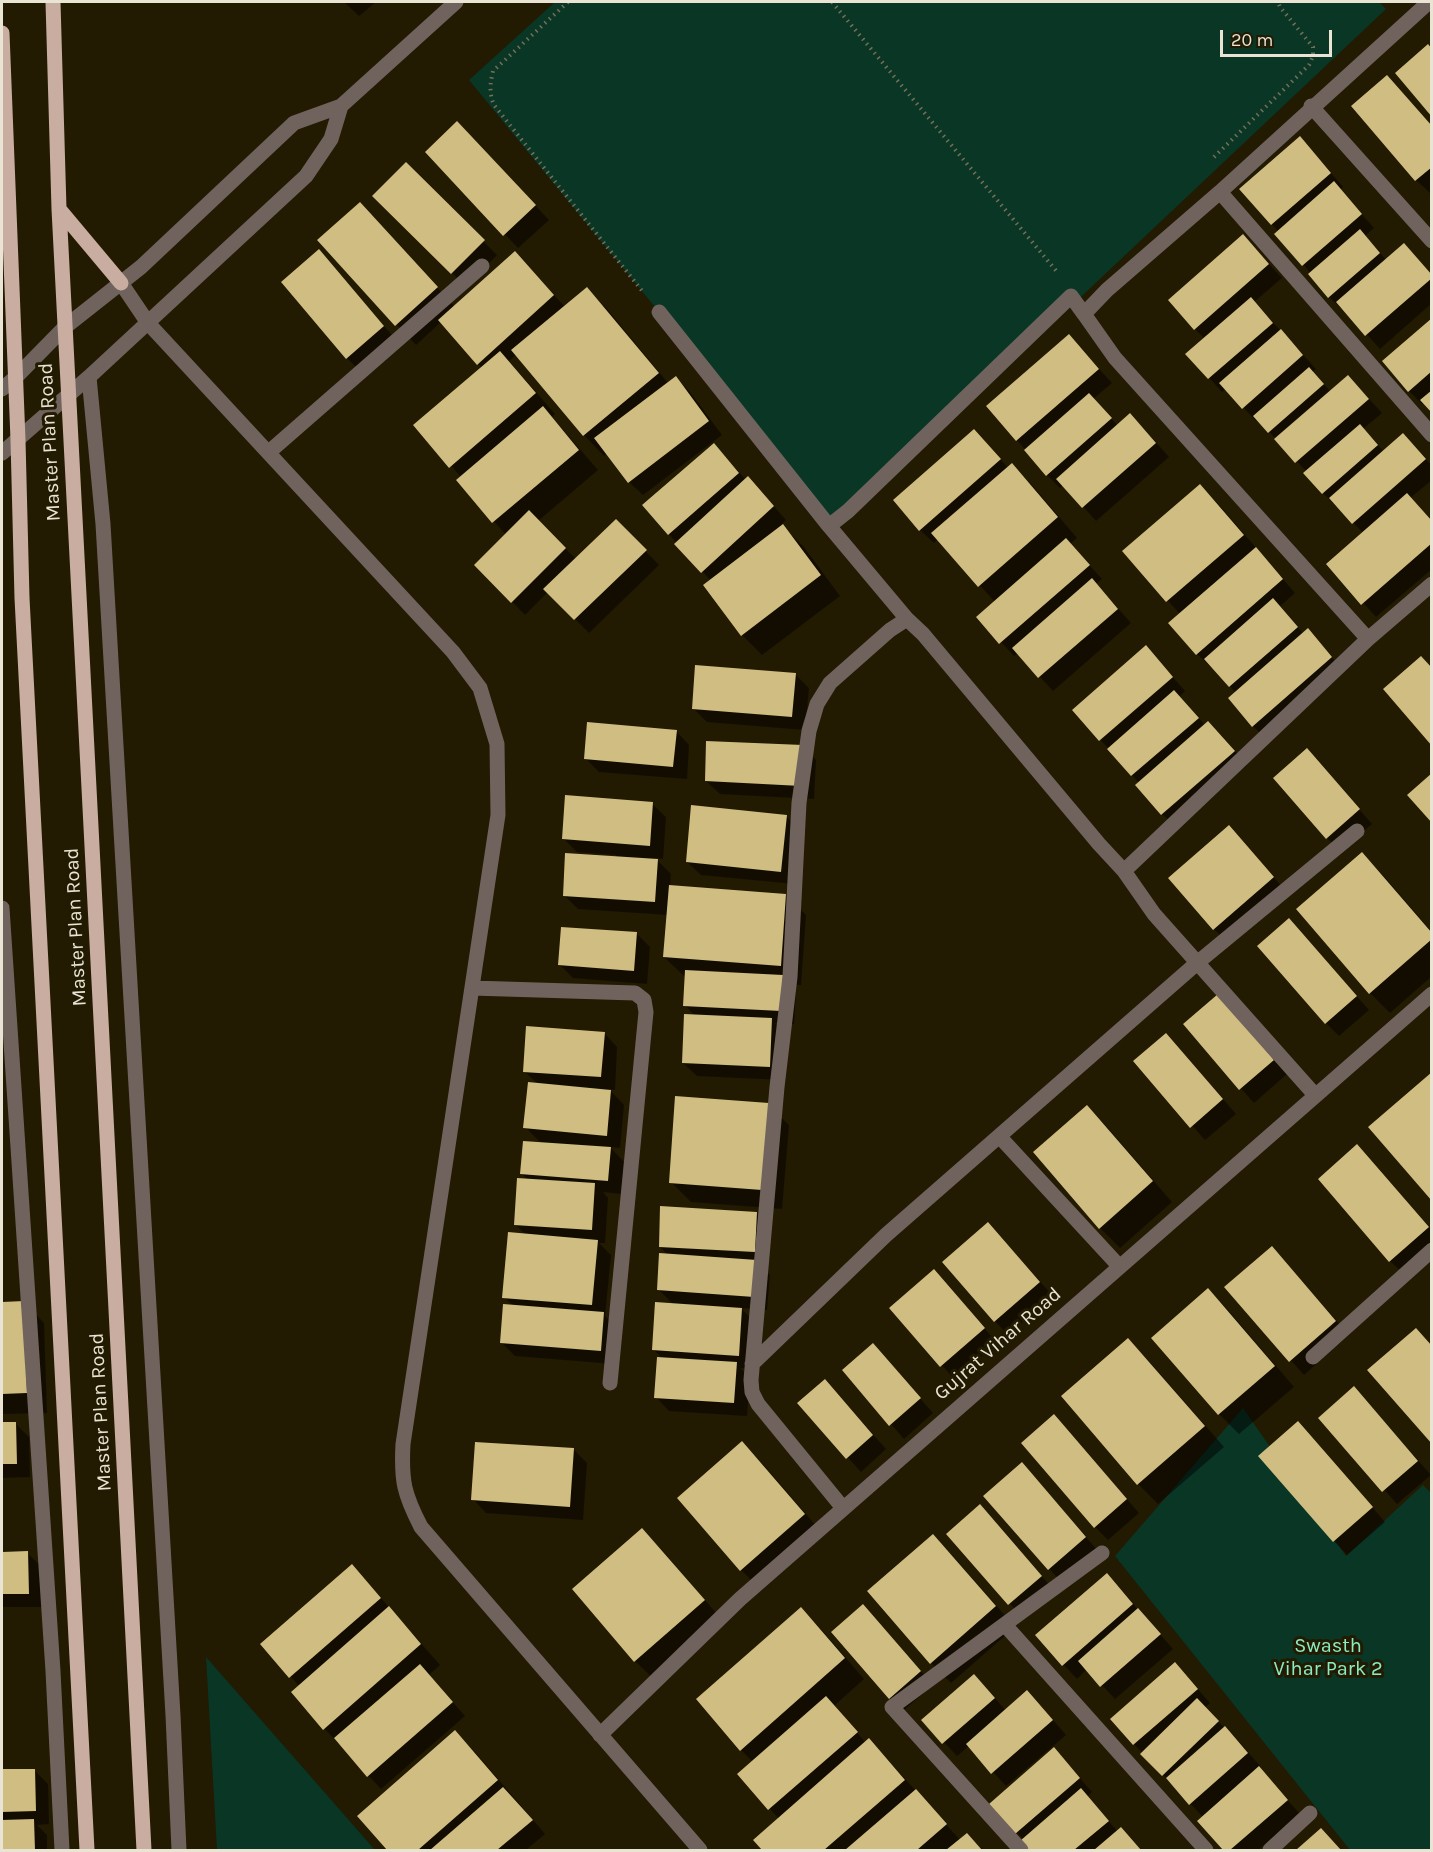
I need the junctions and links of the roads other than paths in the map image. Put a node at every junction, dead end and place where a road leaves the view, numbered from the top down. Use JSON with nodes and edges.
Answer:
{"nodes":[{"id":1,"x":53,"y":2,"type":"edge"},
{"id":2,"x":456,"y":2,"type":"edge"},
{"id":3,"x":1429,"y":2,"type":"edge"},
{"id":4,"x":2,"y":33,"type":"edge"},
{"id":5,"x":341,"y":106,"type":"junction"},
{"id":6,"x":1311,"y":106,"type":"junction"},
{"id":7,"x":1220,"y":192,"type":"junction"},
{"id":8,"x":59,"y":209,"type":"junction"},
{"id":9,"x":1431,"y":241,"type":"edge"},
{"id":10,"x":482,"y":266,"type":"dead end"},
{"id":11,"x":121,"y":283,"type":"junction"},
{"id":12,"x":658,"y":312,"type":"road end"},
{"id":13,"x":1084,"y":314,"type":"junction"},
{"id":14,"x":148,"y":322,"type":"junction"},
{"id":15,"x":65,"y":327,"type":"junction"},
{"id":16,"x":89,"y":377,"type":"junction"},
{"id":17,"x":15,"y":378,"type":"junction"},
{"id":18,"x":2,"y":389,"type":"edge"},
{"id":19,"x":69,"y":395,"type":"junction"},
{"id":20,"x":1431,"y":435,"type":"edge"},
{"id":21,"x":18,"y":440,"type":"junction"},
{"id":22,"x":269,"y":452,"type":"junction"},
{"id":23,"x":2,"y":453,"type":"edge"},
{"id":24,"x":829,"y":526,"type":"junction"},
{"id":25,"x":1431,"y":584,"type":"edge"},
{"id":26,"x":907,"y":619,"type":"junction"},
{"id":27,"x":1368,"y":639,"type":"junction"},
{"id":28,"x":1357,"y":831,"type":"dead end"},
{"id":29,"x":1124,"y":871,"type":"junction"},
{"id":30,"x":2,"y":908,"type":"edge"},
{"id":31,"x":1197,"y":963,"type":"junction"},
{"id":32,"x":472,"y":988,"type":"junction"},
{"id":33,"x":1431,"y":993,"type":"edge"},
{"id":34,"x":1315,"y":1095,"type":"junction"},
{"id":35,"x":999,"y":1136,"type":"junction"},
{"id":36,"x":1431,"y":1250,"type":"edge"},
{"id":37,"x":1119,"y":1266,"type":"junction"},
{"id":38,"x":1313,"y":1357,"type":"dead end"},
{"id":39,"x":752,"y":1364,"type":"junction"},
{"id":40,"x":610,"y":1383,"type":"dead end"},
{"id":41,"x":843,"y":1508,"type":"junction"},
{"id":42,"x":1102,"y":1553,"type":"dead end"},
{"id":43,"x":1005,"y":1625,"type":"junction"},
{"id":44,"x":600,"y":1735,"type":"junction"},
{"id":45,"x":1310,"y":1813,"type":"dead end"},
{"id":46,"x":62,"y":1851,"type":"edge"},
{"id":47,"x":87,"y":1851,"type":"edge"},
{"id":48,"x":144,"y":1851,"type":"edge"},
{"id":49,"x":179,"y":1851,"type":"edge"},
{"id":50,"x":700,"y":1851,"type":"edge"},
{"id":51,"x":1021,"y":1851,"type":"edge"},
{"id":52,"x":1206,"y":1851,"type":"edge"},
{"id":53,"x":1270,"y":1851,"type":"edge"}],
"edges":[{"from":1,"to":8,"type":"main road","name":"Master Plan Road"},
{"from":2,"to":5,"type":"street"},
{"from":3,"to":6,"type":"street"},
{"from":4,"to":17,"type":"main road","name":"Master Plan Road"},
{"from":5,"to":11,"type":"street"},
{"from":5,"to":14,"type":"street"},
{"from":6,"to":7,"type":"street"},
{"from":6,"to":9,"type":"street"},
{"from":7,"to":13,"type":"street"},
{"from":7,"to":20,"type":"street"},
{"from":8,"to":11,"type":"main road"},
{"from":8,"to":15,"type":"main road","name":"Master Plan Road"},
{"from":10,"to":22,"type":"street"},
{"from":11,"to":14,"type":"street"},
{"from":11,"to":15,"type":"street"},
{"from":12,"to":24,"type":"street"},
{"from":13,"to":24,"type":"street"},
{"from":13,"to":27,"type":"street"},
{"from":14,"to":16,"type":"street"},
{"from":14,"to":22,"type":"street"},
{"from":15,"to":17,"type":"street"},
{"from":15,"to":19,"type":"main road","name":"Master Plan Road"},
{"from":16,"to":19,"type":"street"},
{"from":16,"to":49,"type":"street"},
{"from":17,"to":18,"type":"street"},
{"from":17,"to":21,"type":"main road","name":"Master Plan Road"},
{"from":19,"to":21,"type":"street"},
{"from":19,"to":48,"type":"main road","name":"Master Plan Road"},
{"from":21,"to":23,"type":"street"},
{"from":21,"to":47,"type":"main road","name":"Master Plan Road"},
{"from":22,"to":32,"type":"street"},
{"from":24,"to":26,"type":"street"},
{"from":25,"to":27,"type":"street"},
{"from":26,"to":29,"type":"street"},
{"from":26,"to":39,"type":"street"},
{"from":27,"to":29,"type":"street"},
{"from":28,"to":31,"type":"street"},
{"from":29,"to":31,"type":"street"},
{"from":30,"to":46,"type":"street"},
{"from":31,"to":34,"type":"street"},
{"from":31,"to":35,"type":"street"},
{"from":32,"to":40,"type":"street"},
{"from":32,"to":44,"type":"street"},
{"from":33,"to":34,"type":"street","name":"Gujrat Vihar Road"},
{"from":34,"to":37,"type":"street","name":"Gujrat Vihar Road"},
{"from":35,"to":37,"type":"street"},
{"from":35,"to":39,"type":"street"},
{"from":36,"to":38,"type":"street"},
{"from":37,"to":41,"type":"street","name":"Gujrat Vihar Road"},
{"from":39,"to":41,"type":"street"},
{"from":41,"to":44,"type":"street","name":"Gujrat Vihar Road"},
{"from":42,"to":43,"type":"street"},
{"from":43,"to":51,"type":"street"},
{"from":43,"to":52,"type":"street"},
{"from":44,"to":50,"type":"street"},
{"from":45,"to":53,"type":"street"}]}
